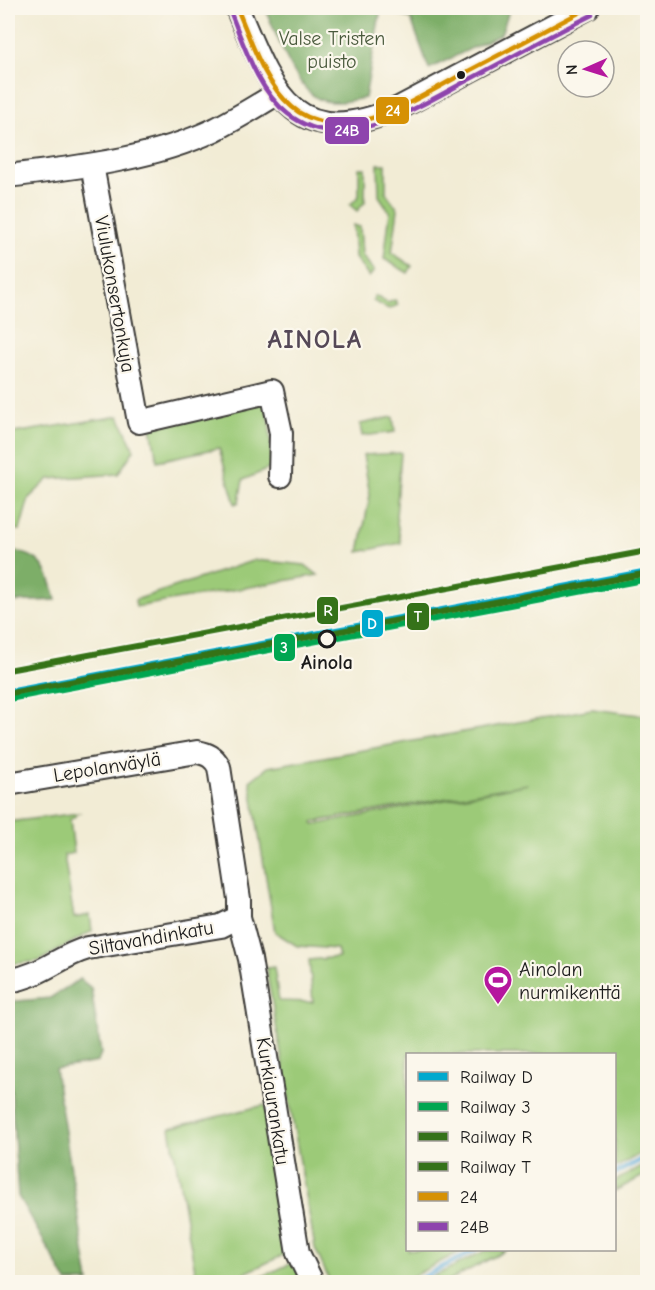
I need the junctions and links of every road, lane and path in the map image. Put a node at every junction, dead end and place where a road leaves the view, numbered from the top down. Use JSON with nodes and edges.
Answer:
{"nodes":[{"id":1,"x":237,"y":8,"type":"edge"},
{"id":2,"x":588,"y":8,"type":"edge"},
{"id":3,"x":278,"y":93,"type":"junction"},
{"id":4,"x":92,"y":165,"type":"junction"},
{"id":5,"x":8,"y":176,"type":"edge"},
{"id":6,"x":280,"y":476,"type":"dead end"},
{"id":7,"x":208,"y":754,"type":"joint"},
{"id":8,"x":8,"y":784,"type":"edge"},
{"id":9,"x":238,"y":917,"type":"junction"},
{"id":10,"x":8,"y":981,"type":"edge"},
{"id":11,"x":312,"y":1282,"type":"edge"}],
"edges":[{"from":1,"to":3,"type":"street"},
{"from":2,"to":3,"type":"street"},
{"from":3,"to":4,"type":"street"},
{"from":4,"to":5,"type":"street"},
{"from":4,"to":6,"type":"street","name":"Viulukonsertonkuja"},
{"from":7,"to":8,"type":"street","name":"Lepolanväylä"},
{"from":7,"to":9,"type":"street","name":"Siltavahdinkatu"},
{"from":9,"to":10,"type":"street","name":"Siltavahdinkatu"},
{"from":9,"to":11,"type":"street","name":"Kurkiaurankatu"}]}
